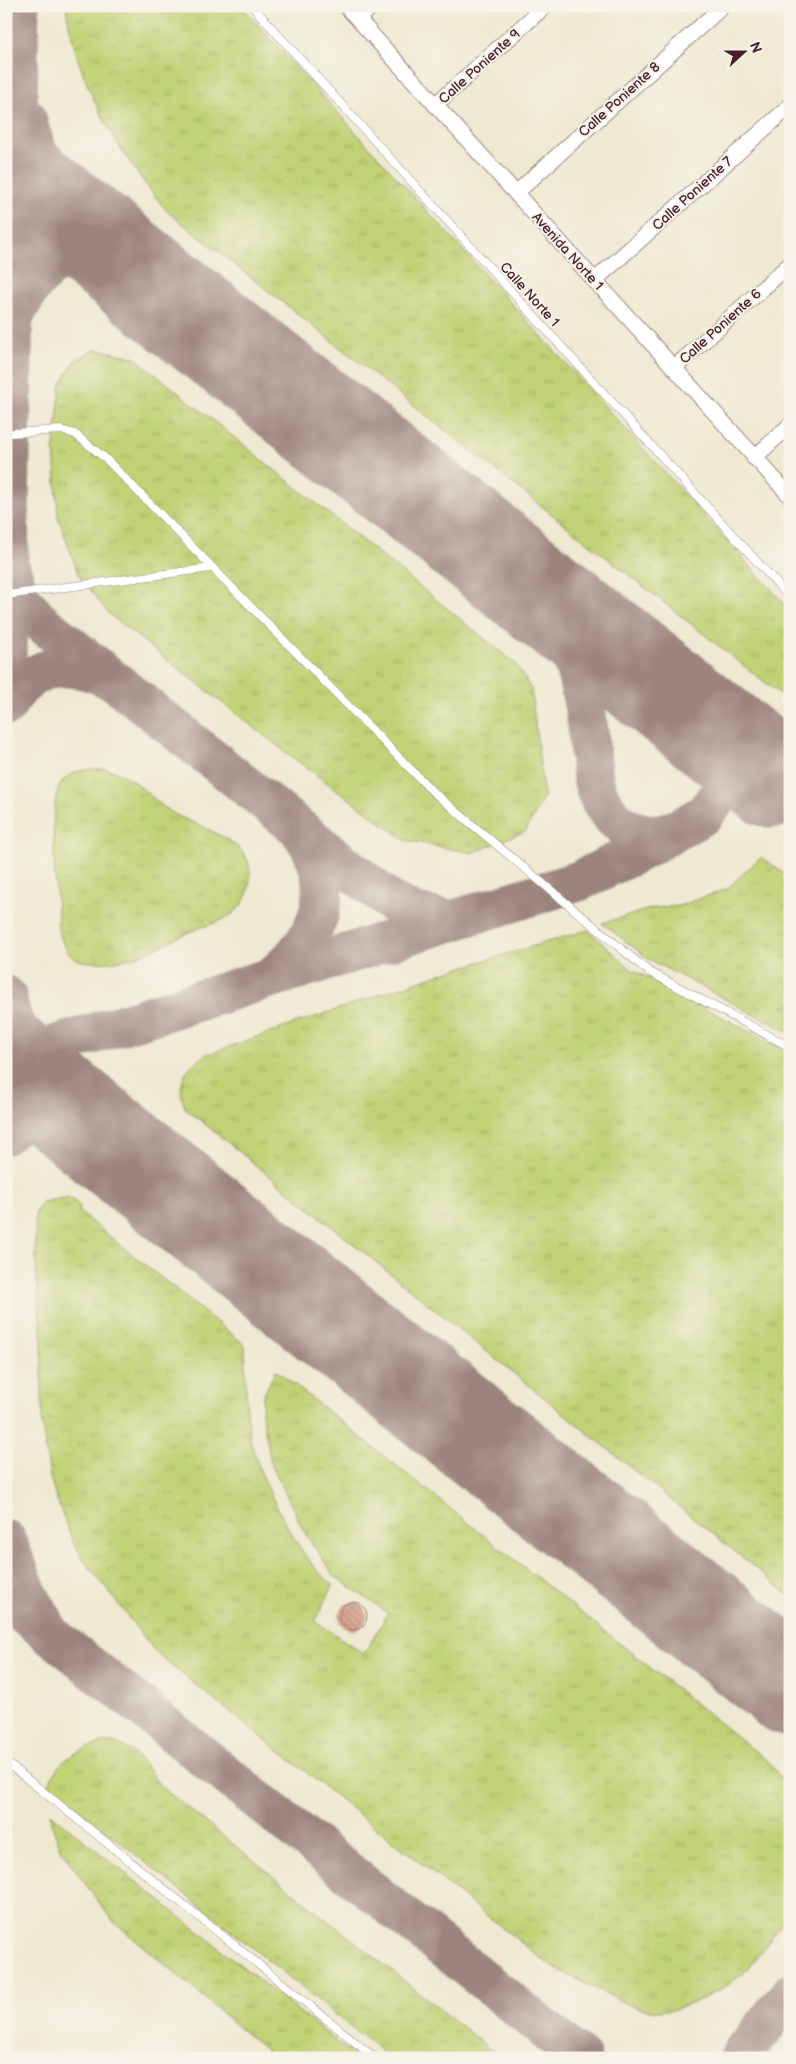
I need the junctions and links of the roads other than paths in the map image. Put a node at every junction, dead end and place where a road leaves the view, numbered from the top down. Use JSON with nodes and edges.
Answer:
{"nodes":[{"id":1,"x":252,"y":6,"type":"edge"},
{"id":2,"x":346,"y":6,"type":"edge"},
{"id":3,"x":372,"y":6,"type":"edge"},
{"id":4,"x":545,"y":6,"type":"edge"},
{"id":5,"x":723,"y":6,"type":"edge"},
{"id":6,"x":358,"y":19,"type":"junction"},
{"id":7,"x":435,"y":105,"type":"junction"},
{"id":8,"x":790,"y":106,"type":"edge"},
{"id":9,"x":516,"y":193,"type":"junction"},
{"id":10,"x":790,"y":264,"type":"edge"},
{"id":11,"x":594,"y":281,"type":"junction"},
{"id":12,"x":674,"y":368,"type":"junction"},
{"id":13,"x":790,"y":425,"type":"edge"},
{"id":14,"x":12,"y":434,"type":"dead end"},
{"id":15,"x":754,"y":458,"type":"junction"},
{"id":16,"x":790,"y":496,"type":"edge"},
{"id":17,"x":211,"y":568,"type":"junction"},
{"id":18,"x":6,"y":595,"type":"edge"},
{"id":19,"x":790,"y":598,"type":"edge"},
{"id":20,"x":790,"y":1047,"type":"edge"},
{"id":21,"x":6,"y":1762,"type":"edge"},
{"id":22,"x":375,"y":2058,"type":"edge"}],
"edges":[{"from":1,"to":19,"type":"lane","name":"Calle Norte 1"},
{"from":2,"to":6,"type":"street","name":"Avenida Norte 1"},
{"from":3,"to":6,"type":"street"},
{"from":4,"to":7,"type":"street","name":"Calle Poniente 9"},
{"from":5,"to":9,"type":"street","name":"Calle Poniente 8"},
{"from":6,"to":7,"type":"street","name":"Avenida Norte 1"},
{"from":7,"to":9,"type":"street","name":"Avenida Norte 1"},
{"from":8,"to":11,"type":"street","name":"Calle Poniente 7"},
{"from":9,"to":11,"type":"street","name":"Avenida Norte 1"},
{"from":10,"to":12,"type":"street","name":"Calle Poniente 6"},
{"from":11,"to":12,"type":"street","name":"Avenida Norte 1"},
{"from":12,"to":15,"type":"street","name":"Avenida Norte 1"},
{"from":13,"to":15,"type":"street"},
{"from":14,"to":17,"type":"lane"},
{"from":15,"to":16,"type":"street","name":"Avenida Norte 1"},
{"from":17,"to":18,"type":"lane"},
{"from":17,"to":20,"type":"lane"},
{"from":21,"to":22,"type":"lane"}]}
